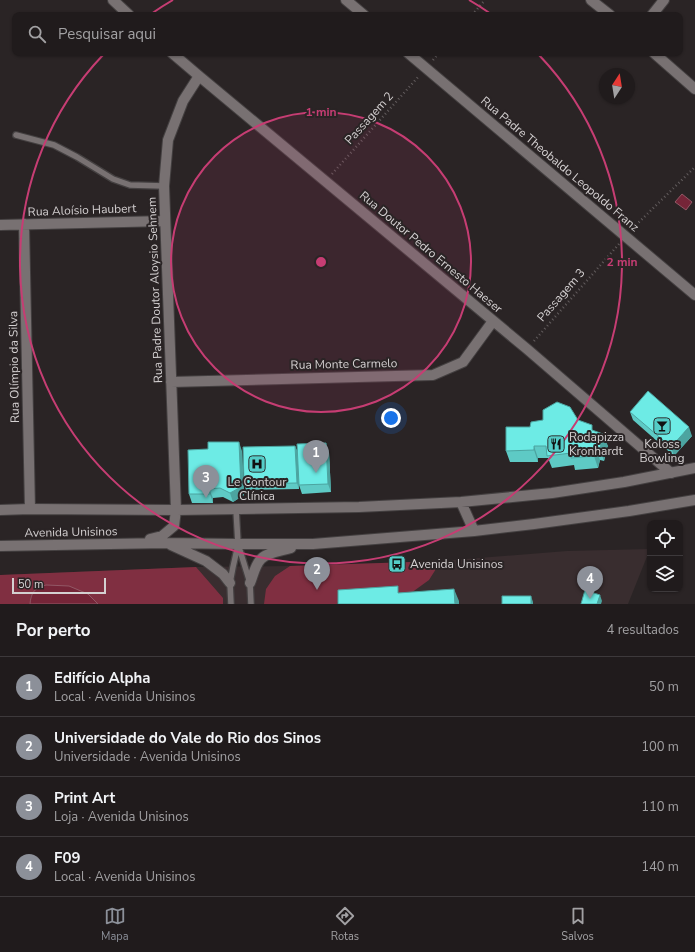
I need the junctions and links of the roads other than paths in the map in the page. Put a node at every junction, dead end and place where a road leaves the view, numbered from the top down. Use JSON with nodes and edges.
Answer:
{"nodes":[{"id":1,"x":113,"y":0,"type":"edge"},
{"id":2,"x":346,"y":0,"type":"edge"},
{"id":3,"x":592,"y":0,"type":"edge"},
{"id":4,"x":664,"y":0,"type":"edge"},
{"id":5,"x":126,"y":12,"type":"edge"},
{"id":6,"x":360,"y":12,"type":"edge"},
{"id":7,"x":606,"y":12,"type":"edge"},
{"id":8,"x":654,"y":12,"type":"edge"},
{"id":9,"x":176,"y":56,"type":"edge"},
{"id":10,"x":412,"y":56,"type":"edge"},
{"id":11,"x":657,"y":56,"type":"edge"},
{"id":12,"x":199,"y":76,"type":"junction"},
{"id":13,"x":695,"y":89,"type":"edge"},
{"id":14,"x":16,"y":135,"type":"dead end"},
{"id":15,"x":164,"y":186,"type":"junction"},
{"id":16,"x":165,"y":221,"type":"junction"},
{"id":17,"x":24,"y":224,"type":"junction"},
{"id":18,"x":0,"y":225,"type":"edge"},
{"id":19,"x":695,"y":295,"type":"edge"},
{"id":20,"x":494,"y":321,"type":"junction"},
{"id":21,"x":171,"y":382,"type":"junction"},
{"id":22,"x":695,"y":468,"type":"edge"},
{"id":23,"x":671,"y":473,"type":"junction"},
{"id":24,"x":695,"y":500,"type":"edge"},
{"id":25,"x":461,"y":502,"type":"junction"},
{"id":26,"x":30,"y":509,"type":"junction"},
{"id":27,"x":236,"y":509,"type":"junction"},
{"id":28,"x":0,"y":510,"type":"edge"},
{"id":29,"x":176,"y":510,"type":"junction"},
{"id":30,"x":474,"y":531,"type":"junction"},
{"id":31,"x":165,"y":543,"type":"junction"},
{"id":32,"x":133,"y":544,"type":"junction"},
{"id":33,"x":238,"y":544,"type":"junction"},
{"id":34,"x":313,"y":544,"type":"junction"},
{"id":35,"x":0,"y":546,"type":"edge"},
{"id":36,"x":230,"y":583,"type":"junction"},
{"id":37,"x":250,"y":583,"type":"junction"},
{"id":38,"x":231,"y":604,"type":"edge"},
{"id":39,"x":251,"y":604,"type":"edge"}],
"edges":[{"from":1,"to":5,"type":"street"},
{"from":2,"to":6,"type":"street"},
{"from":3,"to":7,"type":"street"},
{"from":4,"to":8,"type":"street"},
{"from":9,"to":12,"type":"street","name":"Rua Doutor Pedro Ernesto Haeser"},
{"from":10,"to":19,"type":"street","name":"Rua Padre Theobaldo Leopoldo Franz"},
{"from":11,"to":13,"type":"street"},
{"from":12,"to":15,"type":"street","name":"Rua Padre Doutor Aloysio Sehnem"},
{"from":12,"to":20,"type":"street","name":"Rua Doutor Pedro Ernesto Haeser"},
{"from":14,"to":15,"type":"lane"},
{"from":15,"to":16,"type":"street","name":"Rua Padre Doutor Aloysio Sehnem"},
{"from":16,"to":17,"type":"street","name":"Rua Aloísio Haubert"},
{"from":16,"to":21,"type":"street","name":"Rua Padre Doutor Aloysio Sehnem"},
{"from":17,"to":18,"type":"street","name":"Rua Aloísio Haubert"},
{"from":17,"to":26,"type":"street","name":"Rua Olímpio da Silva"},
{"from":20,"to":21,"type":"street","name":"Rua Monte Carmelo"},
{"from":20,"to":23,"type":"street","name":"Rua Doutor Pedro Ernesto Haeser"},
{"from":21,"to":29,"type":"street","name":"Rua Padre Doutor Aloysio Sehnem"},
{"from":22,"to":23,"type":"street","name":"Avenida Unisinos"},
{"from":23,"to":25,"type":"street","name":"Avenida Unisinos"},
{"from":24,"to":30,"type":"street","name":"Avenida Unisinos"},
{"from":25,"to":27,"type":"street","name":"Avenida Unisinos"},
{"from":25,"to":30,"type":"street"},
{"from":26,"to":28,"type":"street","name":"Avenida Unisinos"},
{"from":26,"to":29,"type":"street","name":"Avenida Unisinos"},
{"from":27,"to":29,"type":"street","name":"Avenida Unisinos"},
{"from":27,"to":33,"type":"lane"},
{"from":29,"to":32,"type":"street","name":"Rua Padre Doutor Aloysio Sehnem"},
{"from":30,"to":34,"type":"street","name":"Avenida Unisinos"},
{"from":31,"to":32,"type":"street","name":"Avenida Unisinos"},
{"from":31,"to":33,"type":"street","name":"Avenida Unisinos"},
{"from":31,"to":36,"type":"street"},
{"from":32,"to":35,"type":"street","name":"Avenida Unisinos"},
{"from":33,"to":34,"type":"street","name":"Avenida Unisinos"},
{"from":33,"to":36,"type":"lane"},
{"from":33,"to":37,"type":"lane"},
{"from":34,"to":37,"type":"street"},
{"from":36,"to":38,"type":"lane"},
{"from":37,"to":39,"type":"lane"}]}
